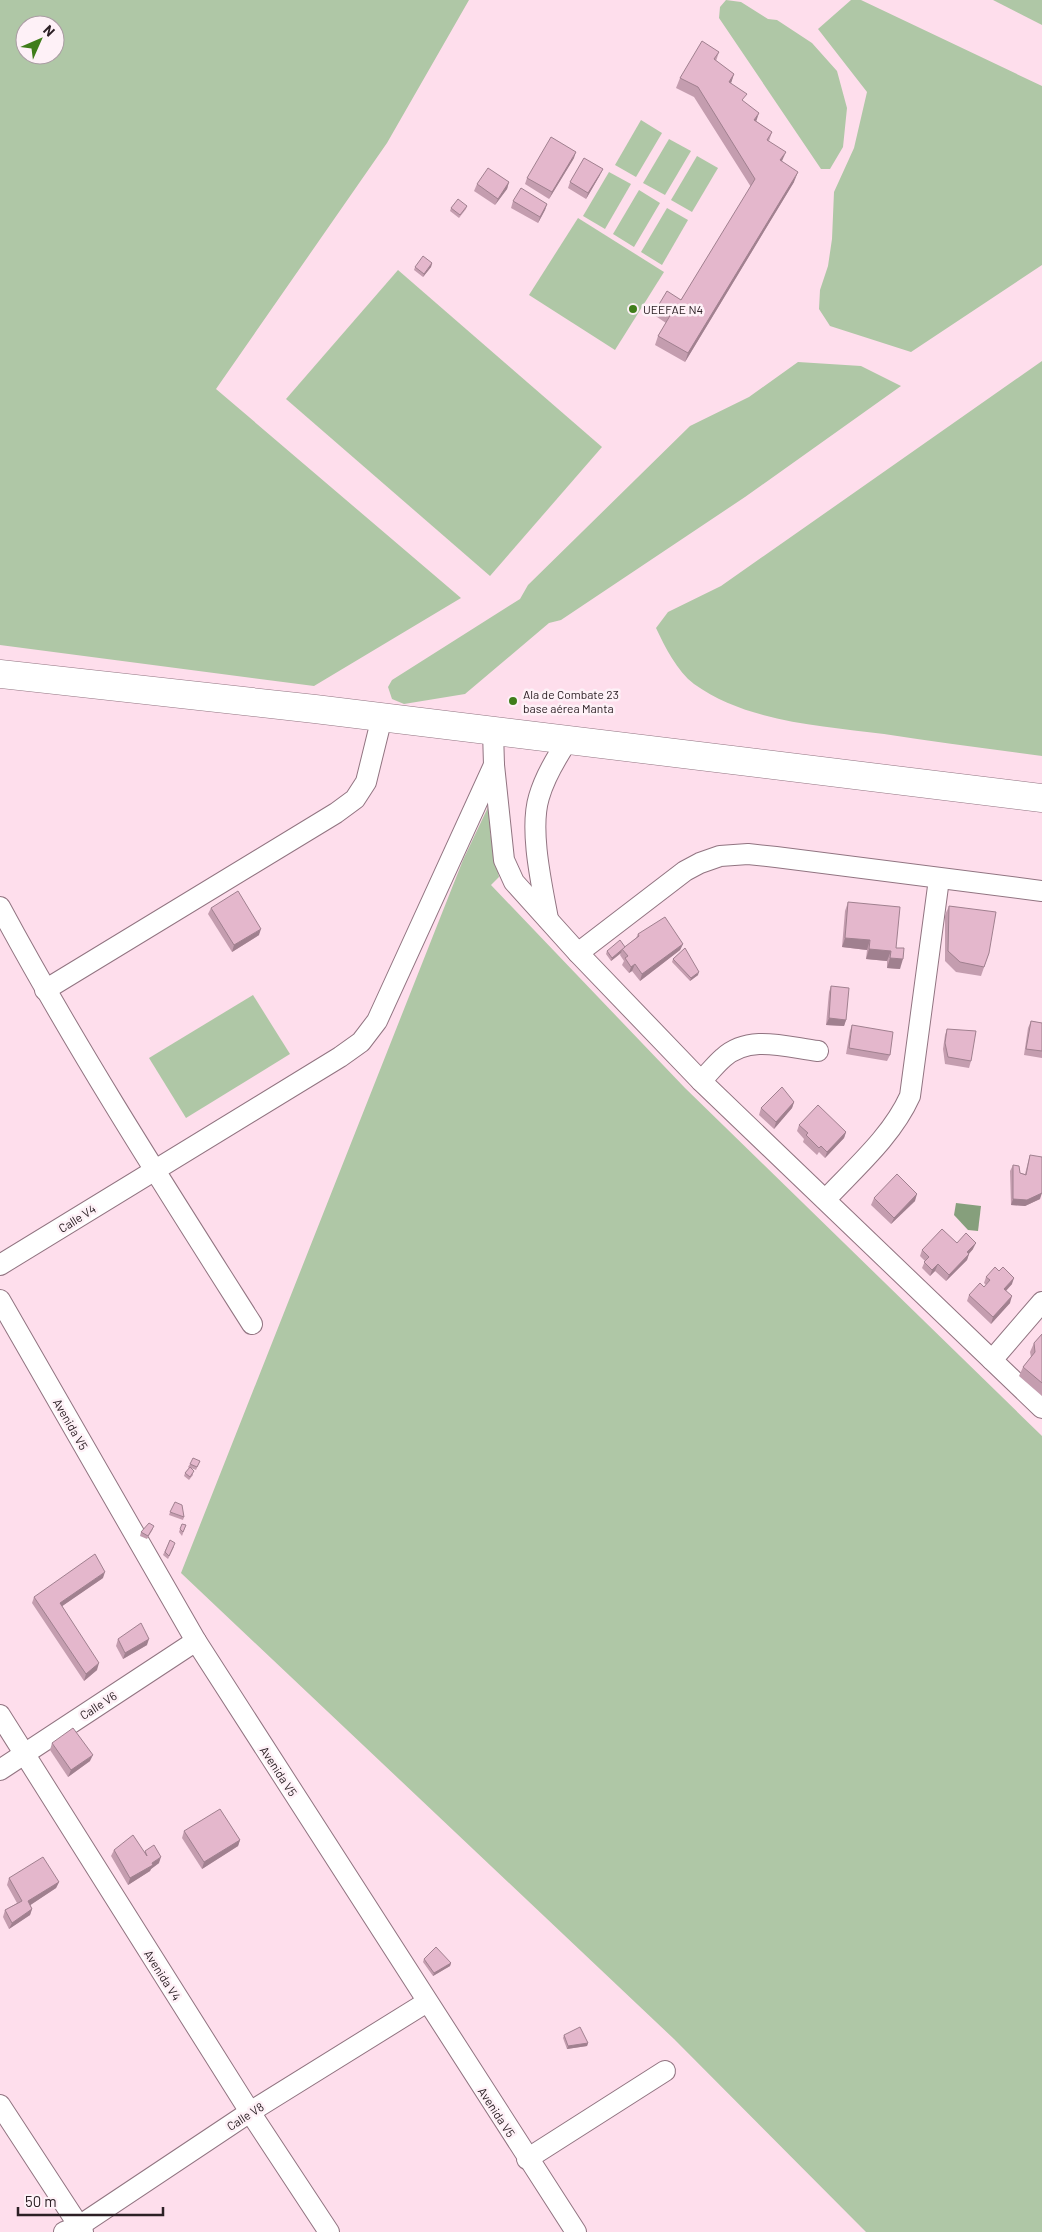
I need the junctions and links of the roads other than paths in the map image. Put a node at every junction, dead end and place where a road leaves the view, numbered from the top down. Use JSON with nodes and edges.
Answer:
{"nodes":[{"id":1,"x":0,"y":674,"type":"edge"},
{"id":2,"x":382,"y":717,"type":"junction"},
{"id":3,"x":493,"y":731,"type":"junction"},
{"id":4,"x":568,"y":740,"type":"junction"},
{"id":5,"x":494,"y":765,"type":"junction"},
{"id":6,"x":1042,"y":798,"type":"edge"},
{"id":7,"x":939,"y":879,"type":"junction"},
{"id":8,"x":1042,"y":890,"type":"edge"},
{"id":9,"x":0,"y":907,"type":"edge"},
{"id":10,"x":549,"y":921,"type":"junction"},
{"id":11,"x":578,"y":953,"type":"junction"},
{"id":12,"x":45,"y":990,"type":"junction"},
{"id":13,"x":818,"y":1051,"type":"dead end"},
{"id":14,"x":701,"y":1081,"type":"junction"},
{"id":15,"x":154,"y":1170,"type":"junction"},
{"id":16,"x":826,"y":1199,"type":"junction"},
{"id":17,"x":0,"y":1265,"type":"edge"},
{"id":18,"x":0,"y":1300,"type":"edge"},
{"id":19,"x":1042,"y":1302,"type":"edge"},
{"id":20,"x":252,"y":1324,"type":"dead end"},
{"id":21,"x":992,"y":1360,"type":"junction"},
{"id":22,"x":1042,"y":1408,"type":"edge"},
{"id":23,"x":196,"y":1641,"type":"junction"},
{"id":24,"x":0,"y":1715,"type":"edge"},
{"id":25,"x":23,"y":1754,"type":"junction"},
{"id":26,"x":0,"y":1770,"type":"edge"},
{"id":27,"x":427,"y":2002,"type":"junction"},
{"id":28,"x":666,"y":2070,"type":"dead end"},
{"id":29,"x":0,"y":2105,"type":"edge"},
{"id":30,"x":250,"y":2112,"type":"junction"},
{"id":31,"x":527,"y":2159,"type":"junction"},
{"id":32,"x":76,"y":2230,"type":"edge"},
{"id":33,"x":328,"y":2232,"type":"edge"},
{"id":34,"x":576,"y":2232,"type":"edge"}],
"edges":[{"from":1,"to":2,"type":"street"},
{"from":2,"to":3,"type":"street"},
{"from":2,"to":12,"type":"street"},
{"from":3,"to":4,"type":"street"},
{"from":3,"to":5,"type":"street"},
{"from":4,"to":6,"type":"street"},
{"from":4,"to":10,"type":"street"},
{"from":5,"to":10,"type":"street"},
{"from":5,"to":15,"type":"street","name":"Calle V4"},
{"from":7,"to":8,"type":"street"},
{"from":7,"to":11,"type":"street"},
{"from":7,"to":16,"type":"street"},
{"from":9,"to":12,"type":"street"},
{"from":10,"to":11,"type":"street"},
{"from":11,"to":14,"type":"street"},
{"from":12,"to":15,"type":"street"},
{"from":13,"to":14,"type":"street"},
{"from":14,"to":16,"type":"street"},
{"from":15,"to":17,"type":"street","name":"Calle V4"},
{"from":15,"to":20,"type":"street"},
{"from":16,"to":21,"type":"street"},
{"from":18,"to":23,"type":"street","name":"Avenida V5"},
{"from":19,"to":21,"type":"street"},
{"from":21,"to":22,"type":"street"},
{"from":23,"to":25,"type":"street","name":"Calle V6"},
{"from":23,"to":27,"type":"street","name":"Avenida V5"},
{"from":24,"to":25,"type":"street","name":"Avenida V4"},
{"from":25,"to":26,"type":"street","name":"Calle V6"},
{"from":25,"to":30,"type":"street","name":"Avenida V4"},
{"from":27,"to":30,"type":"street","name":"Calle V8"},
{"from":27,"to":31,"type":"street","name":"Avenida V5"},
{"from":28,"to":31,"type":"street"},
{"from":29,"to":32,"type":"street"},
{"from":30,"to":32,"type":"street","name":"Calle V8"},
{"from":30,"to":33,"type":"street","name":"Avenida V4"},
{"from":31,"to":34,"type":"street","name":"Avenida V5"}]}
